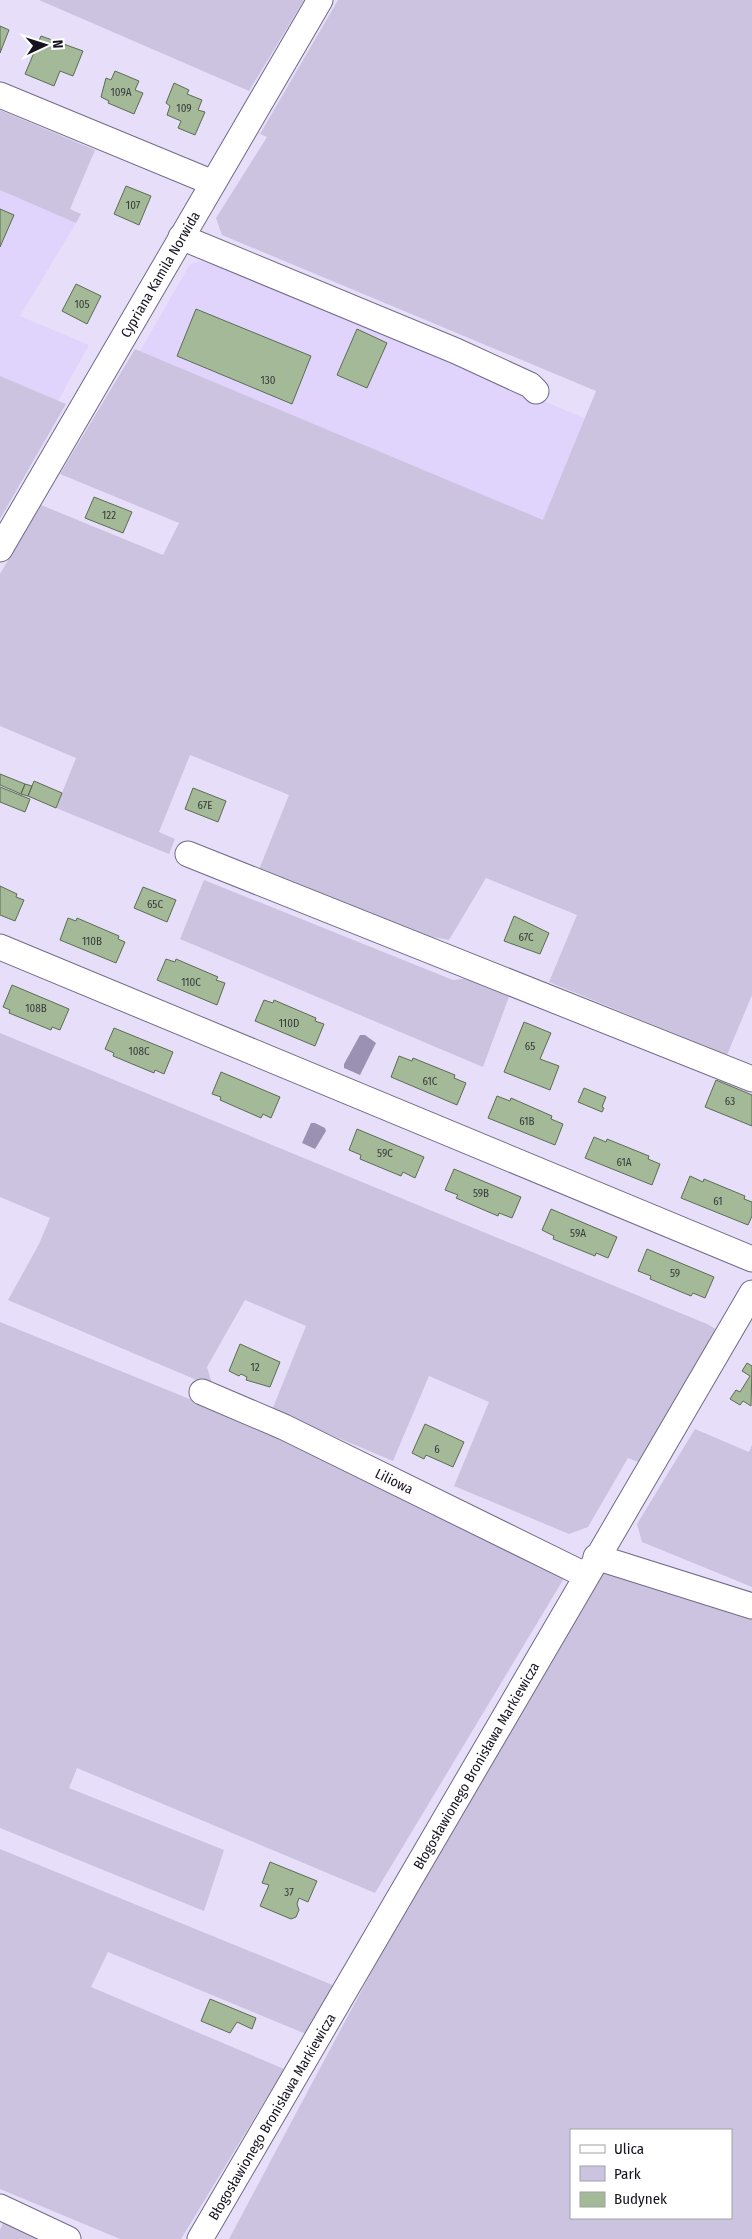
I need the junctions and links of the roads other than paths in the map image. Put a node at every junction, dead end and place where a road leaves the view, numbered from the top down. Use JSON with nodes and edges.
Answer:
{"nodes":[{"id":1,"x":320,"y":0,"type":"edge"},
{"id":2,"x":0,"y":95,"type":"edge"},
{"id":3,"x":213,"y":182,"type":"junction"},
{"id":4,"x":181,"y":237,"type":"junction"},
{"id":5,"x":536,"y":391,"type":"dead end"},
{"id":6,"x":0,"y":548,"type":"edge"},
{"id":7,"x":188,"y":854,"type":"dead end"},
{"id":8,"x":0,"y":947,"type":"edge"},
{"id":9,"x":752,"y":1079,"type":"edge"},
{"id":10,"x":752,"y":1259,"type":"edge"},
{"id":11,"x":752,"y":1293,"type":"edge"},
{"id":12,"x":202,"y":1392,"type":"dead end"},
{"id":13,"x":590,"y":1566,"type":"junction"},
{"id":14,"x":752,"y":1606,"type":"edge"},
{"id":15,"x":0,"y":2207,"type":"edge"},
{"id":16,"x":68,"y":2239,"type":"edge"},
{"id":17,"x":200,"y":2239,"type":"edge"}],
"edges":[{"from":1,"to":3,"type":"street","name":"Cypriana Kamila Norwida"},
{"from":2,"to":3,"type":"street"},
{"from":3,"to":4,"type":"street","name":"Cypriana Kamila Norwida"},
{"from":4,"to":5,"type":"street"},
{"from":4,"to":6,"type":"street","name":"Cypriana Kamila Norwida"},
{"from":7,"to":9,"type":"street"},
{"from":8,"to":10,"type":"street"},
{"from":11,"to":13,"type":"street","name":"Błogosławionego Bronisława Markiewicza"},
{"from":12,"to":13,"type":"street","name":"Liliowa"},
{"from":13,"to":14,"type":"street","name":"Liliowa"},
{"from":13,"to":17,"type":"street","name":"Błogosławionego Bronisława Markiewicza"},
{"from":15,"to":16,"type":"street"}]}
